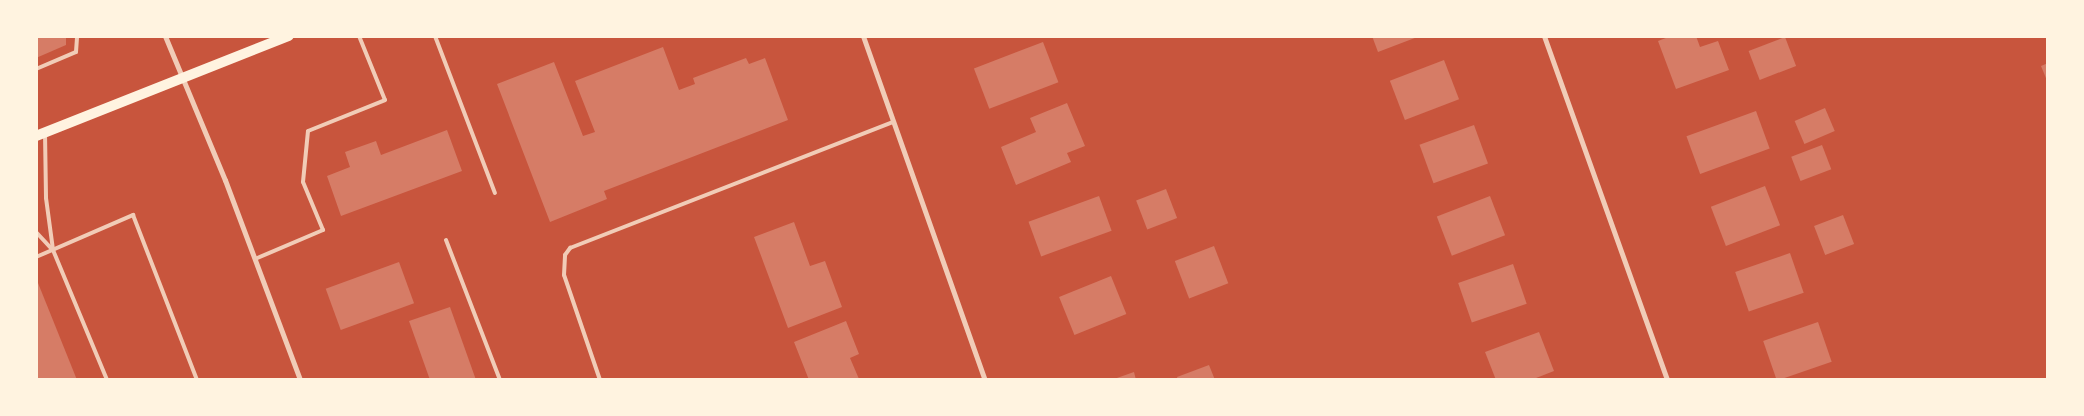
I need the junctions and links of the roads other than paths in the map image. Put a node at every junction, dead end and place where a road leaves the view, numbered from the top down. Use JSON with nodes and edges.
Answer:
{"nodes":[{"id":1,"x":77,"y":36,"type":"edge"},
{"id":2,"x":165,"y":36,"type":"edge"},
{"id":3,"x":289,"y":36,"type":"edge"},
{"id":4,"x":359,"y":36,"type":"edge"},
{"id":5,"x":435,"y":36,"type":"edge"},
{"id":6,"x":863,"y":36,"type":"edge"},
{"id":7,"x":1140,"y":36,"type":"edge"},
{"id":8,"x":1148,"y":36,"type":"edge"},
{"id":9,"x":1544,"y":36,"type":"edge"},
{"id":10,"x":36,"y":69,"type":"edge"},
{"id":11,"x":182,"y":77,"type":"junction"},
{"id":12,"x":893,"y":122,"type":"junction"},
{"id":13,"x":40,"y":134,"type":"edge"},
{"id":14,"x":495,"y":193,"type":"dead end"},
{"id":15,"x":36,"y":232,"type":"edge"},
{"id":16,"x":446,"y":240,"type":"dead end"},
{"id":17,"x":53,"y":250,"type":"junction"},
{"id":18,"x":36,"y":257,"type":"edge"},
{"id":19,"x":255,"y":259,"type":"junction"},
{"id":20,"x":107,"y":380,"type":"edge"},
{"id":21,"x":197,"y":380,"type":"edge"},
{"id":22,"x":300,"y":380,"type":"edge"},
{"id":23,"x":500,"y":380,"type":"edge"},
{"id":24,"x":600,"y":380,"type":"edge"},
{"id":25,"x":985,"y":380,"type":"edge"},
{"id":26,"x":1667,"y":380,"type":"edge"}],
"edges":[{"from":1,"to":10,"type":"lane"},
{"from":2,"to":11,"type":"street"},
{"from":3,"to":11,"type":"main road"},
{"from":4,"to":19,"type":"lane"},
{"from":5,"to":14,"type":"lane"},
{"from":6,"to":12,"type":"street"},
{"from":7,"to":8,"type":"lane"},
{"from":9,"to":26,"type":"street"},
{"from":11,"to":13,"type":"main road"},
{"from":11,"to":19,"type":"street"},
{"from":12,"to":24,"type":"lane"},
{"from":12,"to":25,"type":"street"},
{"from":13,"to":17,"type":"lane"},
{"from":15,"to":17,"type":"lane"},
{"from":16,"to":23,"type":"lane"},
{"from":17,"to":18,"type":"lane"},
{"from":17,"to":20,"type":"lane"},
{"from":17,"to":21,"type":"lane"},
{"from":19,"to":22,"type":"street"}]}
